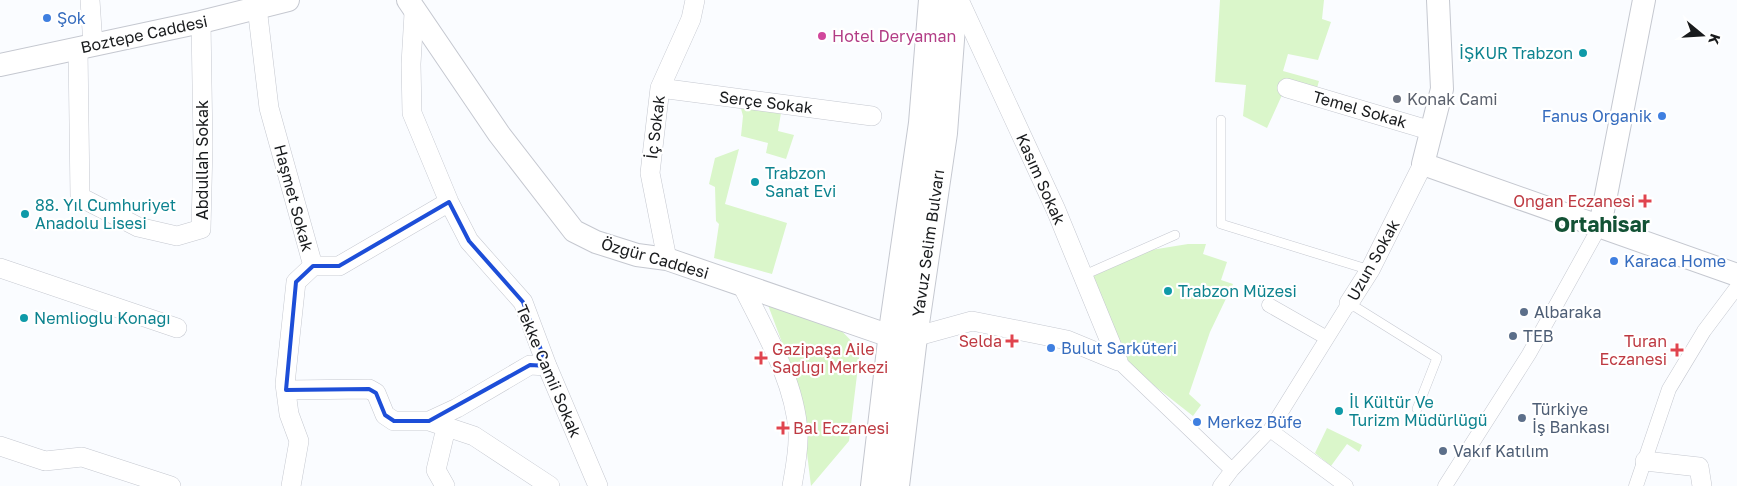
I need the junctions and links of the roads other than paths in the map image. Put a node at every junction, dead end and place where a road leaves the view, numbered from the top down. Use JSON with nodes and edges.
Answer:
{"nodes":[{"id":1,"x":90,"y":0,"type":"edge"},
{"id":2,"x":288,"y":0,"type":"edge"},
{"id":3,"x":695,"y":0,"type":"edge"},
{"id":4,"x":932,"y":0,"type":"edge"},
{"id":5,"x":954,"y":0,"type":"edge"},
{"id":6,"x":959,"y":0,"type":"edge"},
{"id":7,"x":1438,"y":0,"type":"edge"},
{"id":8,"x":1644,"y":0,"type":"edge"},
{"id":9,"x":411,"y":6,"type":"edge"},
{"id":10,"x":257,"y":7,"type":"junction"},
{"id":11,"x":201,"y":22,"type":"junction"},
{"id":12,"x":85,"y":47,"type":"junction"},
{"id":13,"x":0,"y":65,"type":"edge"},
{"id":14,"x":660,"y":88,"type":"junction"},
{"id":15,"x":1288,"y":88,"type":"dead end"},
{"id":16,"x":872,"y":116,"type":"dead end"},
{"id":17,"x":1221,"y":120,"type":"dead end"},
{"id":18,"x":1432,"y":131,"type":"junction"},
{"id":19,"x":1423,"y":164,"type":"junction"},
{"id":20,"x":450,"y":202,"type":"junction"},
{"id":21,"x":1600,"y":226,"type":"junction"},
{"id":22,"x":1175,"y":234,"type":"dead end"},
{"id":23,"x":668,"y":259,"type":"junction"},
{"id":24,"x":313,"y":266,"type":"junction"},
{"id":25,"x":0,"y":268,"type":"edge"},
{"id":26,"x":1370,"y":270,"type":"junction"},
{"id":27,"x":1737,"y":275,"type":"edge"},
{"id":28,"x":1082,"y":276,"type":"junction"},
{"id":29,"x":742,"y":285,"type":"junction"},
{"id":30,"x":1737,"y":287,"type":"edge"},
{"id":31,"x":1348,"y":303,"type":"junction"},
{"id":32,"x":1269,"y":305,"type":"dead end"},
{"id":33,"x":177,"y":328,"type":"dead end"},
{"id":34,"x":903,"y":337,"type":"junction"},
{"id":35,"x":1327,"y":338,"type":"junction"},
{"id":36,"x":1118,"y":361,"type":"junction"},
{"id":37,"x":547,"y":366,"type":"junction"},
{"id":38,"x":286,"y":390,"type":"junction"},
{"id":39,"x":1417,"y":409,"type":"dead end"},
{"id":40,"x":437,"y":424,"type":"junction"},
{"id":41,"x":1270,"y":430,"type":"junction"},
{"id":42,"x":0,"y":446,"type":"edge"},
{"id":43,"x":1644,"y":461,"type":"junction"},
{"id":44,"x":1232,"y":470,"type":"junction"},
{"id":45,"x":171,"y":486,"type":"edge"},
{"id":46,"x":291,"y":486,"type":"edge"},
{"id":47,"x":445,"y":486,"type":"edge"},
{"id":48,"x":550,"y":486,"type":"edge"},
{"id":49,"x":598,"y":486,"type":"edge"},
{"id":50,"x":792,"y":486,"type":"edge"},
{"id":51,"x":874,"y":486,"type":"edge"},
{"id":52,"x":896,"y":486,"type":"edge"},
{"id":53,"x":1220,"y":486,"type":"edge"},
{"id":54,"x":1346,"y":486,"type":"edge"},
{"id":55,"x":1446,"y":486,"type":"edge"},
{"id":56,"x":1636,"y":486,"type":"edge"},
{"id":57,"x":1702,"y":486,"type":"edge"}],
"edges":[{"from":1,"to":12,"type":"street"},
{"from":2,"to":10,"type":"street","name":"Boztepe Caddesi"},
{"from":3,"to":14,"type":"street","name":"İç Sokak"},
{"from":4,"to":34,"type":"main road","name":"Yavuz Selim Bulvarı"},
{"from":5,"to":34,"type":"main road","name":"Yavuz Selim Bulvarı"},
{"from":6,"to":28,"type":"street","name":"Kasım Sokak"},
{"from":7,"to":18,"type":"street","name":"Uzun Sokak"},
{"from":8,"to":21,"type":"street"},
{"from":9,"to":20,"type":"street","name":"Tekke Camii Sokak"},
{"from":9,"to":23,"type":"street","name":"Özgür Caddesi"},
{"from":10,"to":11,"type":"street","name":"Boztepe Caddesi"},
{"from":10,"to":24,"type":"street","name":"Haşmet Sokak"},
{"from":11,"to":12,"type":"street","name":"Boztepe Caddesi"},
{"from":11,"to":12,"type":"street","name":"Abdullah Sokak"},
{"from":12,"to":13,"type":"street","name":"Boztepe Caddesi"},
{"from":14,"to":16,"type":"street","name":"Serçe Sokak"},
{"from":14,"to":23,"type":"street","name":"İç Sokak"},
{"from":15,"to":18,"type":"street","name":"Temel Sokak"},
{"from":17,"to":26,"type":"lane"},
{"from":18,"to":19,"type":"street","name":"Uzun Sokak"},
{"from":19,"to":21,"type":"street"},
{"from":19,"to":26,"type":"street","name":"Uzun Sokak"},
{"from":20,"to":24,"type":"street","name":"Haşmet Sokak"},
{"from":20,"to":37,"type":"street","name":"Tekke Camii Sokak"},
{"from":21,"to":27,"type":"street"},
{"from":21,"to":55,"type":"street"},
{"from":22,"to":28,"type":"lane"},
{"from":23,"to":29,"type":"street","name":"Özgür Caddesi"},
{"from":24,"to":38,"type":"street"},
{"from":25,"to":33,"type":"street"},
{"from":26,"to":31,"type":"street","name":"Uzun Sokak"},
{"from":28,"to":36,"type":"street","name":"Kasım Sokak"},
{"from":29,"to":34,"type":"street","name":"Özgür Caddesi"},
{"from":29,"to":50,"type":"street"},
{"from":30,"to":43,"type":"street"},
{"from":31,"to":35,"type":"street","name":"Uzun Sokak"},
{"from":31,"to":39,"type":"lane"},
{"from":32,"to":35,"type":"street"},
{"from":34,"to":36,"type":"street"},
{"from":34,"to":51,"type":"main road","name":"Yavuz Selim Bulvarı"},
{"from":34,"to":52,"type":"main road","name":"Yavuz Selim Bulvarı"},
{"from":35,"to":41,"type":"street","name":"Uzun Sokak"},
{"from":36,"to":44,"type":"street"},
{"from":37,"to":40,"type":"street"},
{"from":37,"to":49,"type":"street","name":"Tekke Camii Sokak"},
{"from":38,"to":40,"type":"street"},
{"from":38,"to":46,"type":"street"},
{"from":40,"to":47,"type":"street"},
{"from":40,"to":48,"type":"street"},
{"from":41,"to":44,"type":"street","name":"Uzun Sokak"},
{"from":41,"to":54,"type":"street"},
{"from":42,"to":45,"type":"street"},
{"from":43,"to":56,"type":"street"},
{"from":43,"to":57,"type":"street"},
{"from":44,"to":53,"type":"street","name":"Uzun Sokak"}]}
